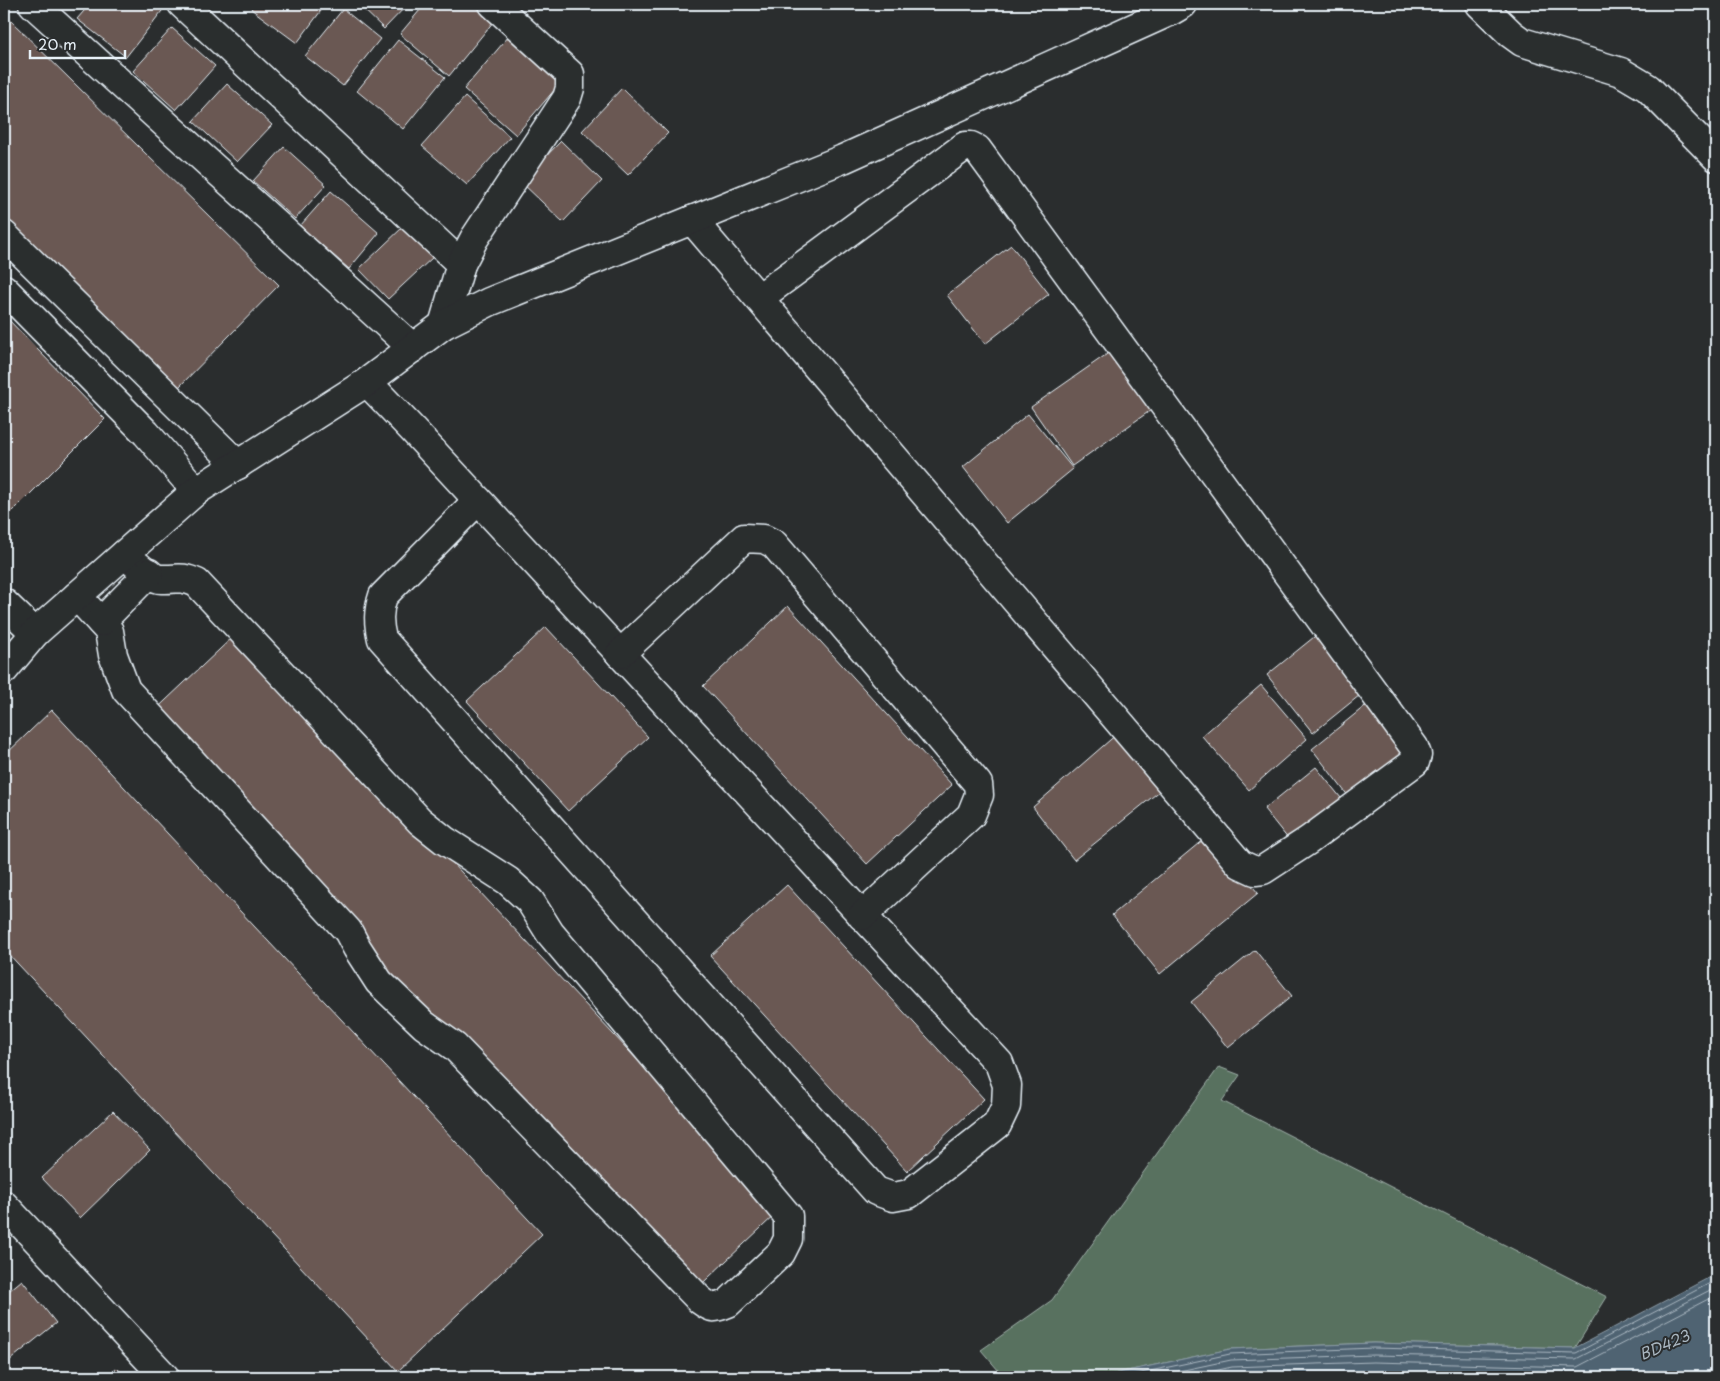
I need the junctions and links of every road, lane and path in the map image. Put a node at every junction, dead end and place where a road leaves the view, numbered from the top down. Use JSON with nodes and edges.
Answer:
{"nodes":[{"id":1,"x":33,"y":4,"type":"edge"},
{"id":2,"x":182,"y":4,"type":"edge"},
{"id":3,"x":493,"y":4,"type":"edge"},
{"id":4,"x":1183,"y":4,"type":"edge"},
{"id":5,"x":1480,"y":4,"type":"edge"},
{"id":6,"x":943,"y":114,"type":"junction"},
{"id":7,"x":971,"y":146,"type":"junction"},
{"id":8,"x":1716,"y":157,"type":"edge"},
{"id":9,"x":692,"y":220,"type":"junction"},
{"id":10,"x":4,"y":236,"type":"edge"},
{"id":11,"x":461,"y":264,"type":"junction"},
{"id":12,"x":4,"y":289,"type":"edge"},
{"id":13,"x":759,"y":298,"type":"junction"},
{"id":14,"x":442,"y":325,"type":"junction"},
{"id":15,"x":413,"y":348,"type":"junction"},
{"id":16,"x":367,"y":382,"type":"junction"},
{"id":17,"x":238,"y":465,"type":"junction"},
{"id":18,"x":196,"y":491,"type":"junction"},
{"id":19,"x":478,"y":500,"type":"junction"},
{"id":20,"x":125,"y":554,"type":"junction"},
{"id":21,"x":149,"y":573,"type":"junction"},
{"id":22,"x":77,"y":596,"type":"junction"},
{"id":23,"x":4,"y":603,"type":"edge"},
{"id":24,"x":101,"y":622,"type":"junction"},
{"id":25,"x":35,"y":633,"type":"junction"},
{"id":26,"x":620,"y":654,"type":"junction"},
{"id":27,"x":4,"y":670,"type":"edge"},
{"id":28,"x":862,"y":916,"type":"junction"},
{"id":29,"x":4,"y":1205,"type":"edge"},
{"id":30,"x":165,"y":1377,"type":"edge"}],
"edges":[{"from":1,"to":15,"type":"street"},
{"from":2,"to":11,"type":"street"},
{"from":3,"to":11,"type":"street"},
{"from":4,"to":6,"type":"street"},
{"from":5,"to":8,"type":"street"},
{"from":6,"to":7,"type":"street"},
{"from":6,"to":9,"type":"street"},
{"from":7,"to":13,"type":"street"},
{"from":7,"to":13,"type":"street"},
{"from":9,"to":13,"type":"street"},
{"from":9,"to":14,"type":"street"},
{"from":10,"to":17,"type":"street"},
{"from":11,"to":14,"type":"street"},
{"from":12,"to":18,"type":"street"},
{"from":14,"to":15,"type":"street"},
{"from":15,"to":16,"type":"street"},
{"from":16,"to":17,"type":"street"},
{"from":16,"to":19,"type":"street"},
{"from":17,"to":18,"type":"street"},
{"from":18,"to":20,"type":"street"},
{"from":19,"to":26,"type":"street"},
{"from":19,"to":28,"type":"street"},
{"from":20,"to":21,"type":"street"},
{"from":20,"to":22,"type":"street"},
{"from":21,"to":24,"type":"street"},
{"from":21,"to":24,"type":"street"},
{"from":22,"to":24,"type":"street"},
{"from":22,"to":25,"type":"street"},
{"from":23,"to":25,"type":"street"},
{"from":25,"to":27,"type":"street"},
{"from":26,"to":28,"type":"street"},
{"from":26,"to":28,"type":"street"},
{"from":29,"to":30,"type":"street"}]}
